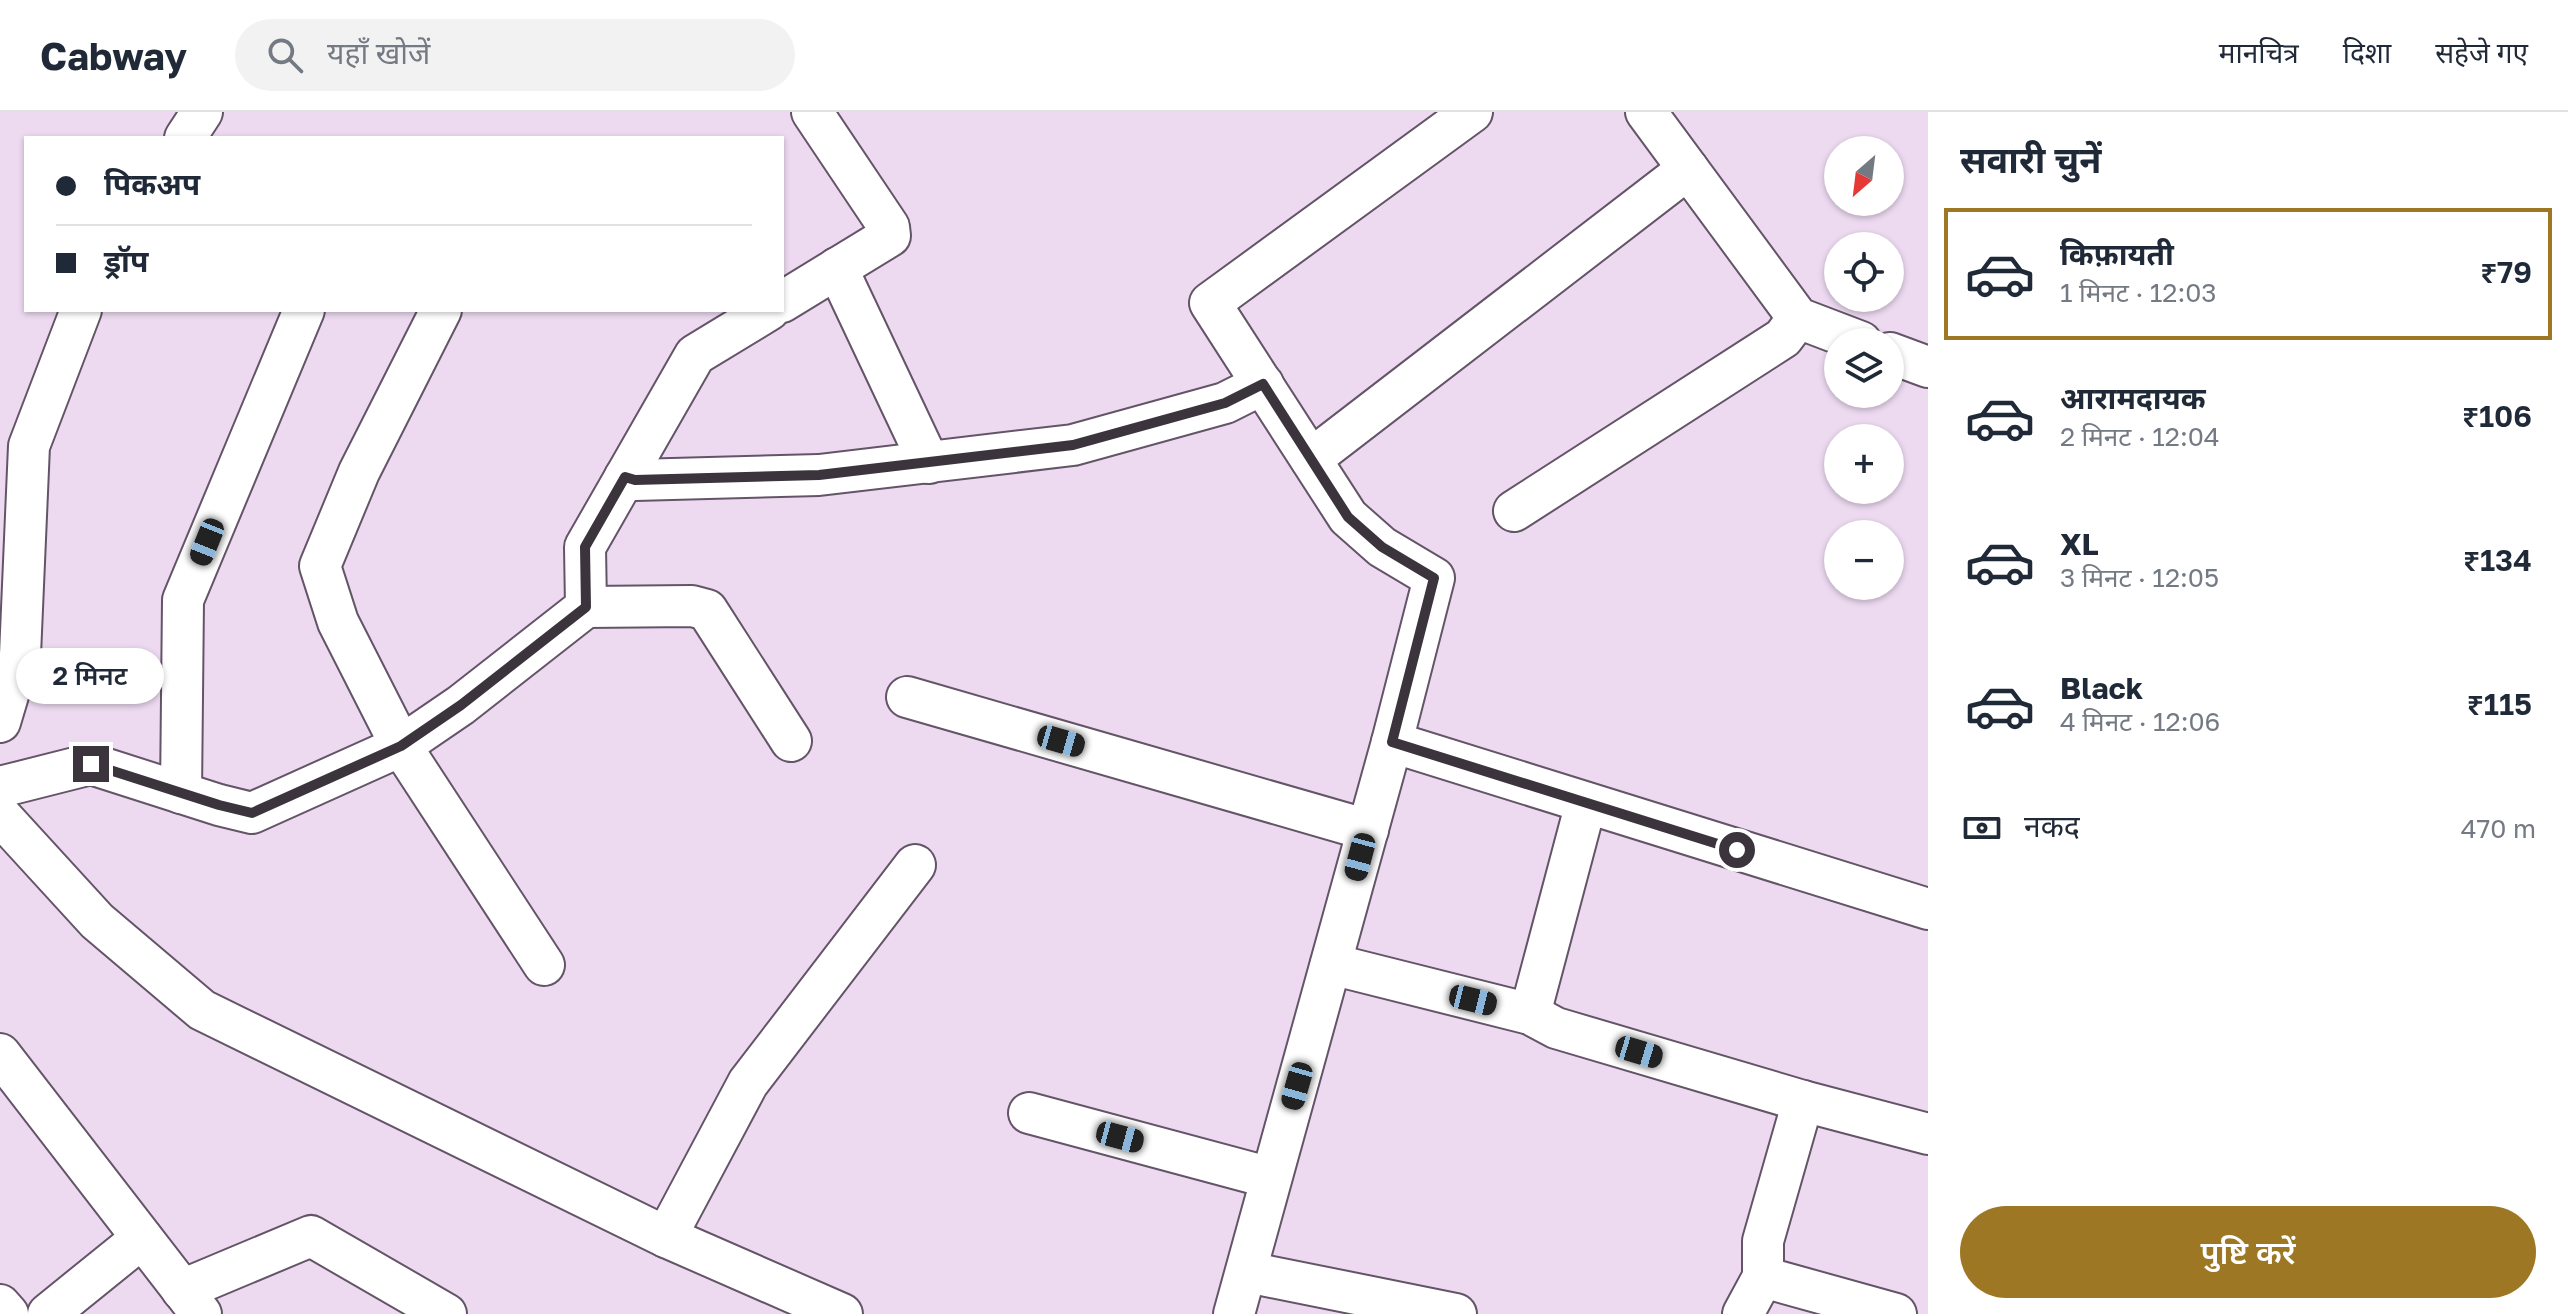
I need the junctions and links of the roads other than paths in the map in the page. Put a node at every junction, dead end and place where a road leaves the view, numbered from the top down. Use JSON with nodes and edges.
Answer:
{"nodes":[{"id":1,"x":202,"y":112,"type":"edge"},
{"id":2,"x":812,"y":112,"type":"edge"},
{"id":3,"x":1472,"y":112,"type":"edge"},
{"id":4,"x":1646,"y":112,"type":"edge"},
{"id":5,"x":186,"y":136,"type":"edge"},
{"id":6,"x":1688,"y":169,"type":"junction"},
{"id":7,"x":837,"y":268,"type":"junction"},
{"id":8,"x":784,"y":301,"type":"edge"},
{"id":9,"x":80,"y":312,"type":"edge"},
{"id":10,"x":303,"y":312,"type":"edge"},
{"id":11,"x":440,"y":312,"type":"edge"},
{"id":12,"x":766,"y":312,"type":"edge"},
{"id":13,"x":1798,"y":318,"type":"junction"},
{"id":14,"x":1824,"y":328,"type":"edge"},
{"id":15,"x":1904,"y":358,"type":"edge"},
{"id":16,"x":1928,"y":367,"type":"edge"},
{"id":17,"x":1263,"y":384,"type":"junction"},
{"id":18,"x":15,"y":439,"type":"edge"},
{"id":19,"x":1311,"y":459,"type":"junction"},
{"id":20,"x":929,"y":463,"type":"junction"},
{"id":21,"x":625,"y":477,"type":"junction"},
{"id":22,"x":1514,"y":511,"type":"dead end"},
{"id":23,"x":586,"y":607,"type":"junction"},
{"id":24,"x":907,"y":697,"type":"dead end"},
{"id":25,"x":0,"y":722,"type":"edge"},
{"id":26,"x":791,"y":741,"type":"dead end"},
{"id":27,"x":1392,"y":742,"type":"junction"},
{"id":28,"x":401,"y":746,"type":"junction"},
{"id":29,"x":0,"y":787,"type":"edge"},
{"id":30,"x":181,"y":793,"type":"junction"},
{"id":31,"x":1586,"y":803,"type":"junction"},
{"id":32,"x":0,"y":815,"type":"edge"},
{"id":33,"x":1368,"y":830,"type":"junction"},
{"id":34,"x":915,"y":865,"type":"dead end"},
{"id":35,"x":1928,"y":909,"type":"edge"},
{"id":36,"x":1331,"y":964,"type":"junction"},
{"id":37,"x":544,"y":965,"type":"dead end"},
{"id":38,"x":1530,"y":1014,"type":"junction"},
{"id":39,"x":0,"y":1054,"type":"edge"},
{"id":40,"x":1803,"y":1101,"type":"junction"},
{"id":41,"x":1029,"y":1113,"type":"dead end"},
{"id":42,"x":1928,"y":1134,"type":"edge"},
{"id":43,"x":1271,"y":1178,"type":"junction"},
{"id":44,"x":666,"y":1237,"type":"junction"},
{"id":45,"x":142,"y":1238,"type":"junction"},
{"id":46,"x":1247,"y":1272,"type":"junction"},
{"id":47,"x":1763,"y":1277,"type":"junction"},
{"id":48,"x":191,"y":1302,"type":"edge"},
{"id":49,"x":0,"y":1305,"type":"edge"},
{"id":50,"x":8,"y":1314,"type":"edge"},
{"id":51,"x":48,"y":1314,"type":"edge"},
{"id":52,"x":446,"y":1314,"type":"edge"},
{"id":53,"x":842,"y":1314,"type":"edge"},
{"id":54,"x":1234,"y":1314,"type":"edge"},
{"id":55,"x":1456,"y":1314,"type":"edge"},
{"id":56,"x":1743,"y":1314,"type":"edge"},
{"id":57,"x":1896,"y":1314,"type":"edge"}],
"edges":[{"from":1,"to":5,"type":"street"},
{"from":2,"to":7,"type":"street"},
{"from":3,"to":17,"type":"street"},
{"from":4,"to":6,"type":"street"},
{"from":6,"to":13,"type":"street"},
{"from":6,"to":19,"type":"street"},
{"from":7,"to":8,"type":"street"},
{"from":7,"to":20,"type":"street"},
{"from":9,"to":18,"type":"street"},
{"from":10,"to":30,"type":"street"},
{"from":11,"to":28,"type":"street"},
{"from":12,"to":21,"type":"street"},
{"from":13,"to":14,"type":"street"},
{"from":13,"to":22,"type":"street"},
{"from":15,"to":16,"type":"street"},
{"from":17,"to":19,"type":"street"},
{"from":17,"to":20,"type":"street"},
{"from":18,"to":25,"type":"street"},
{"from":19,"to":27,"type":"street"},
{"from":20,"to":21,"type":"street"},
{"from":21,"to":23,"type":"street"},
{"from":23,"to":26,"type":"street"},
{"from":23,"to":28,"type":"street"},
{"from":24,"to":33,"type":"street"},
{"from":27,"to":31,"type":"street"},
{"from":27,"to":33,"type":"street"},
{"from":28,"to":30,"type":"street"},
{"from":28,"to":37,"type":"street"},
{"from":29,"to":30,"type":"street"},
{"from":31,"to":35,"type":"street"},
{"from":31,"to":38,"type":"street"},
{"from":32,"to":44,"type":"street"},
{"from":33,"to":36,"type":"street"},
{"from":34,"to":44,"type":"street"},
{"from":36,"to":38,"type":"street"},
{"from":36,"to":43,"type":"street"},
{"from":38,"to":40,"type":"street"},
{"from":39,"to":45,"type":"street"},
{"from":40,"to":42,"type":"street"},
{"from":40,"to":47,"type":"street"},
{"from":41,"to":43,"type":"street"},
{"from":43,"to":46,"type":"street"},
{"from":44,"to":53,"type":"street"},
{"from":45,"to":48,"type":"street"},
{"from":45,"to":51,"type":"street"},
{"from":46,"to":54,"type":"street"},
{"from":46,"to":55,"type":"street"},
{"from":47,"to":56,"type":"street"},
{"from":47,"to":57,"type":"street"},
{"from":48,"to":52,"type":"street"},
{"from":49,"to":50,"type":"street"}]}
